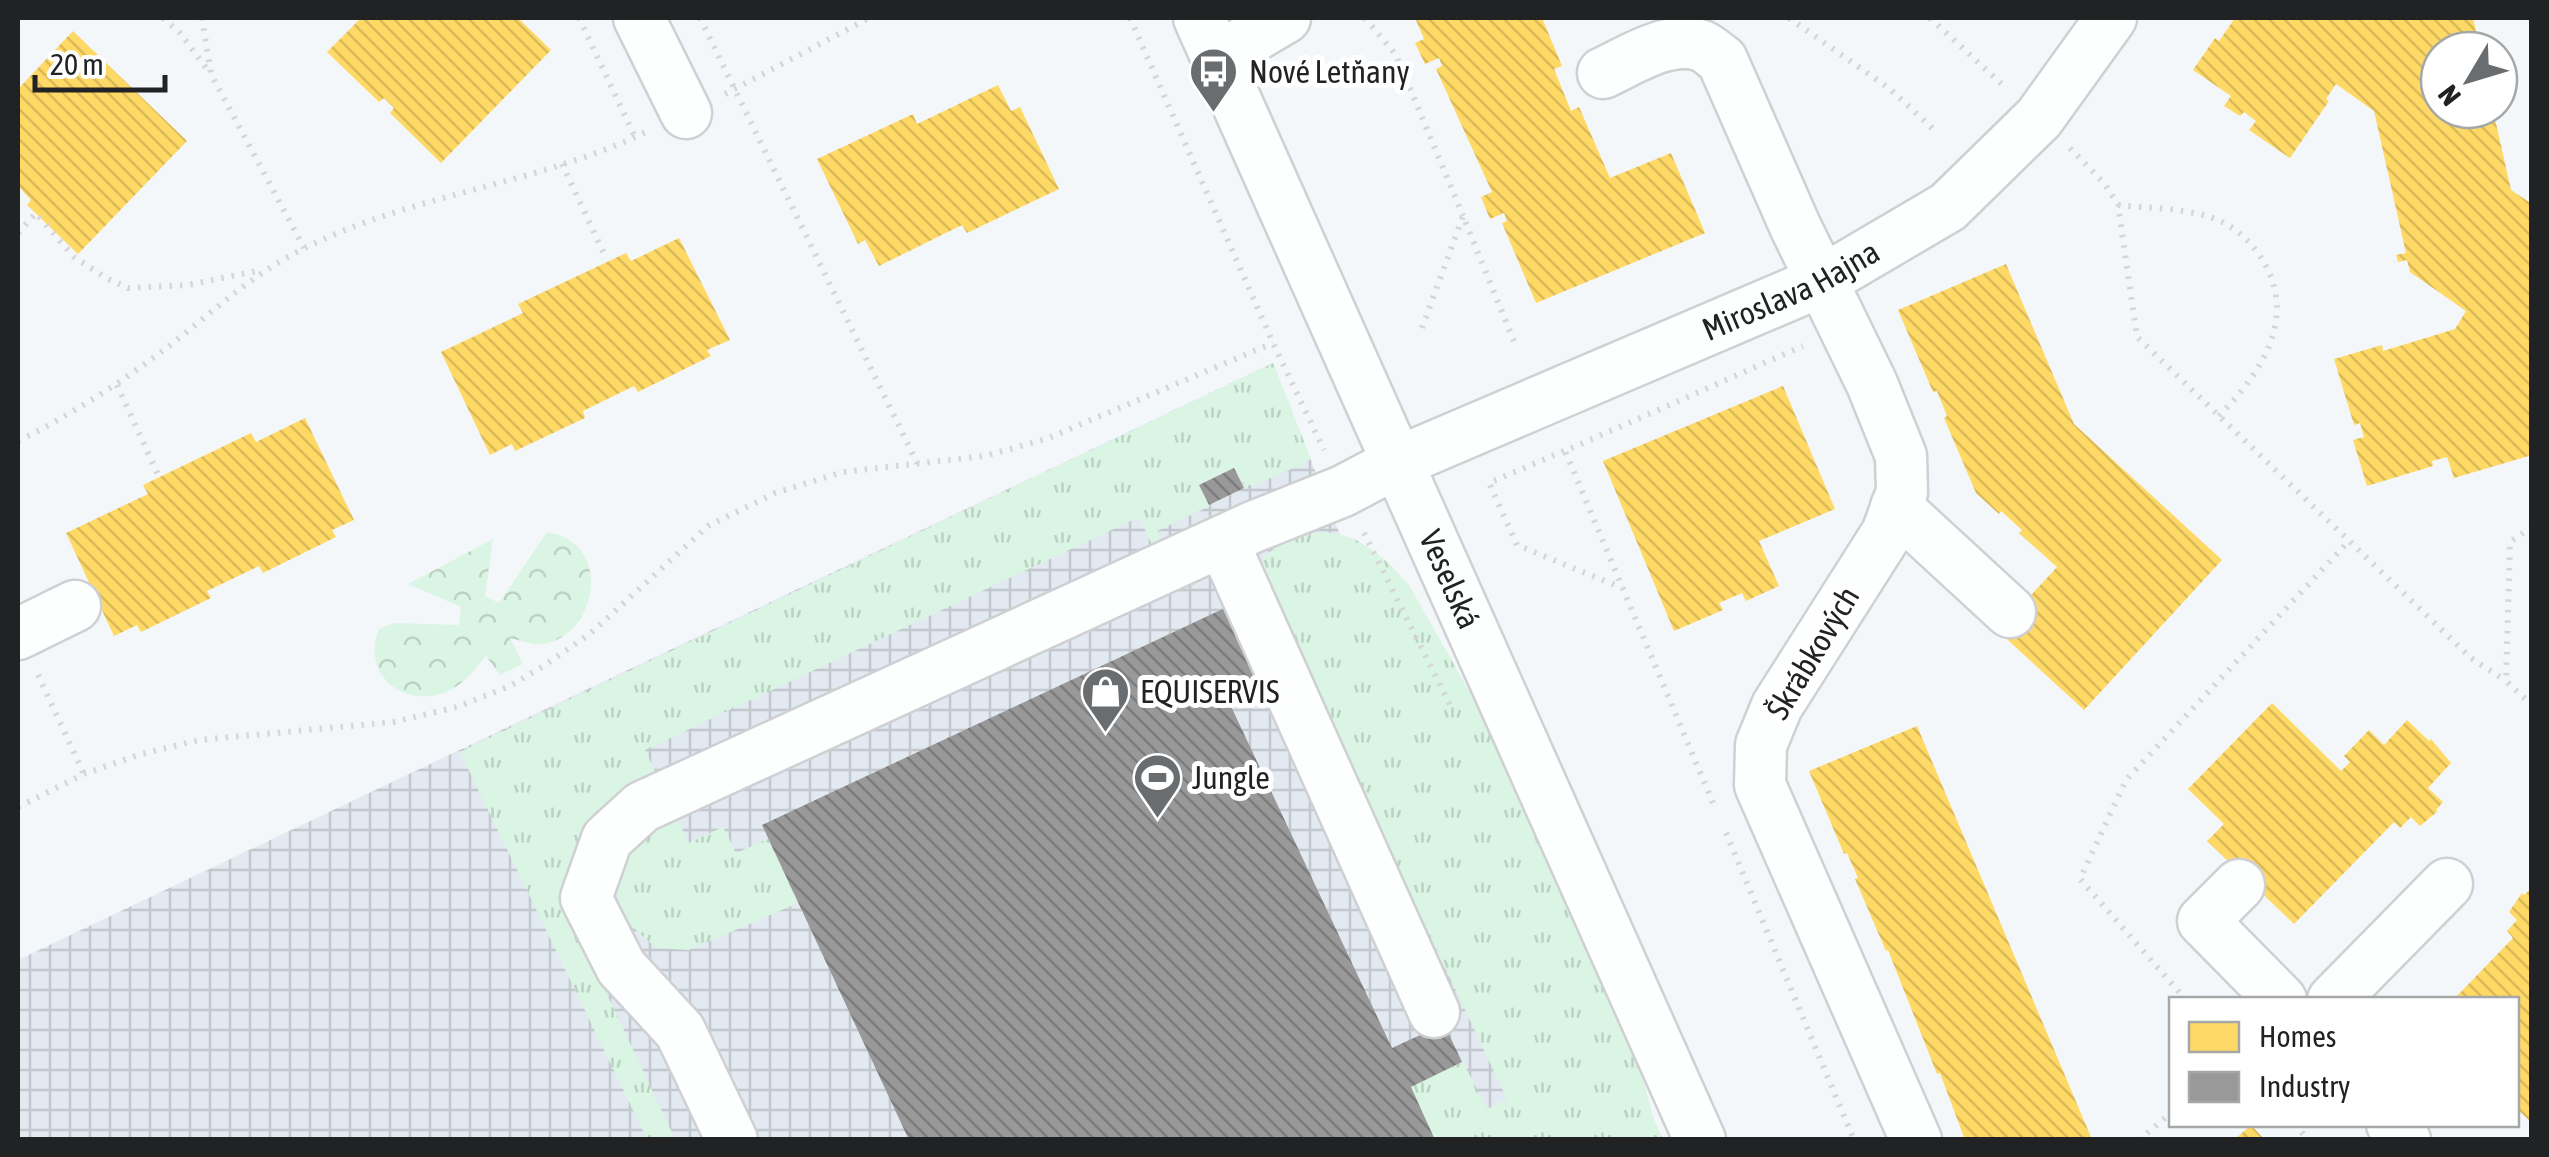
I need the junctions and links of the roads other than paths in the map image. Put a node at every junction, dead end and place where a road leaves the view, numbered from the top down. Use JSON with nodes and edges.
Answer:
{"nodes":[{"id":1,"x":639,"y":18,"type":"edge"},
{"id":2,"x":1284,"y":18,"type":"edge"},
{"id":3,"x":2110,"y":18,"type":"edge"},
{"id":4,"x":1208,"y":38,"type":"edge"},
{"id":5,"x":1603,"y":73,"type":"dead end"},
{"id":6,"x":686,"y":113,"type":"road end"},
{"id":7,"x":1822,"y":281,"type":"junction"},
{"id":8,"x":1398,"y":462,"type":"junction"},
{"id":9,"x":1896,"y":507,"type":"junction"},
{"id":10,"x":1223,"y":542,"type":"junction"},
{"id":11,"x":75,"y":606,"type":"dead end"},
{"id":12,"x":2010,"y":612,"type":"dead end"},
{"id":13,"x":18,"y":633,"type":"edge"},
{"id":14,"x":2447,"y":884,"type":"dead end"},
{"id":15,"x":2240,"y":885,"type":"dead end"},
{"id":16,"x":2278,"y":997,"type":"edge"},
{"id":17,"x":2335,"y":997,"type":"edge"},
{"id":18,"x":1434,"y":1012,"type":"dead end"},
{"id":19,"x":732,"y":1140,"type":"edge"},
{"id":20,"x":1700,"y":1140,"type":"edge"},
{"id":21,"x":1916,"y":1140,"type":"edge"}],
"edges":[{"from":1,"to":6,"type":"street"},
{"from":2,"to":4,"type":"street"},
{"from":3,"to":7,"type":"street","name":"Miroslava Hajna"},
{"from":4,"to":8,"type":"street","name":"Veselská"},
{"from":5,"to":7,"type":"street","name":"Škrábkových"},
{"from":7,"to":8,"type":"street","name":"Miroslava Hajna"},
{"from":7,"to":9,"type":"street","name":"Škrábkových"},
{"from":8,"to":10,"type":"street","name":"Miroslava Hajna"},
{"from":8,"to":20,"type":"street","name":"Veselská"},
{"from":9,"to":12,"type":"street"},
{"from":9,"to":21,"type":"street","name":"Škrábkových"},
{"from":10,"to":18,"type":"street"},
{"from":10,"to":19,"type":"street","name":"Miroslava Hajna"},
{"from":11,"to":13,"type":"street"},
{"from":14,"to":17,"type":"street"},
{"from":15,"to":16,"type":"street"}]}
